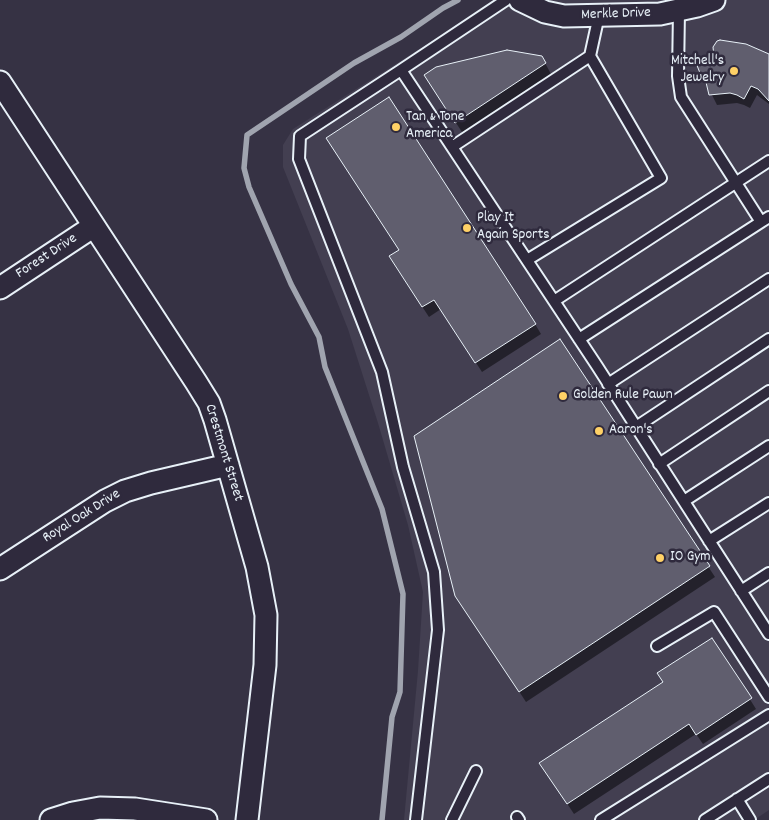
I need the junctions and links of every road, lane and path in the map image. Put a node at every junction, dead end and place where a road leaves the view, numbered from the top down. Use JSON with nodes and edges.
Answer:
{"nodes":[{"id":1,"x":506,"y":0,"type":"edge"},
{"id":2,"x":520,"y":0,"type":"edge"},
{"id":3,"x":714,"y":0,"type":"edge"},
{"id":4,"x":679,"y":10,"type":"junction"},
{"id":5,"x":599,"y":15,"type":"junction"},
{"id":6,"x":590,"y":56,"type":"junction"},
{"id":7,"x":401,"y":70,"type":"junction"},
{"id":8,"x":0,"y":82,"type":"edge"},
{"id":9,"x":452,"y":147,"type":"junction"},
{"id":10,"x":769,"y":161,"type":"edge"},
{"id":11,"x":736,"y":183,"type":"junction"},
{"id":12,"x":765,"y":219,"type":"edge"},
{"id":13,"x":94,"y":226,"type":"junction"},
{"id":14,"x":527,"y":260,"type":"junction"},
{"id":15,"x":769,"y":279,"type":"edge"},
{"id":16,"x":0,"y":288,"type":"edge"},
{"id":17,"x":554,"y":301,"type":"junction"},
{"id":18,"x":769,"y":338,"type":"edge"},
{"id":19,"x":579,"y":339,"type":"junction"},
{"id":20,"x":608,"y":384,"type":"junction"},
{"id":21,"x":769,"y":391,"type":"edge"},
{"id":22,"x":636,"y":427,"type":"junction"},
{"id":23,"x":769,"y":446,"type":"edge"},
{"id":24,"x":659,"y":464,"type":"junction"},
{"id":25,"x":228,"y":465,"type":"junction"},
{"id":26,"x":684,"y":502,"type":"junction"},
{"id":27,"x":769,"y":502,"type":"edge"},
{"id":28,"x":709,"y":541,"type":"junction"},
{"id":29,"x":0,"y":569,"type":"edge"},
{"id":30,"x":769,"y":573,"type":"edge"},
{"id":31,"x":741,"y":591,"type":"junction"},
{"id":32,"x":769,"y":634,"type":"edge"},
{"id":33,"x":657,"y":646,"type":"dead end"},
{"id":34,"x":769,"y":697,"type":"edge"},
{"id":35,"x":769,"y":715,"type":"edge"},
{"id":36,"x":476,"y":771,"type":"dead end"},
{"id":37,"x":769,"y":778,"type":"edge"},
{"id":38,"x":737,"y":799,"type":"junction"},
{"id":39,"x":51,"y":820,"type":"edge"},
{"id":40,"x":206,"y":820,"type":"edge"},
{"id":41,"x":247,"y":820,"type":"edge"},
{"id":42,"x":416,"y":820,"type":"edge"},
{"id":43,"x":452,"y":820,"type":"edge"},
{"id":44,"x":602,"y":820,"type":"edge"},
{"id":45,"x":705,"y":820,"type":"edge"},
{"id":46,"x":750,"y":820,"type":"edge"}],
"edges":[{"from":1,"to":7,"type":"lane"},
{"from":2,"to":5,"type":"street","name":"Merkle Drive"},
{"from":3,"to":4,"type":"street","name":"Merkle Drive"},
{"from":4,"to":5,"type":"street","name":"Merkle Drive"},
{"from":4,"to":11,"type":"lane"},
{"from":5,"to":6,"type":"lane"},
{"from":6,"to":9,"type":"lane"},
{"from":6,"to":14,"type":"lane"},
{"from":7,"to":9,"type":"lane"},
{"from":7,"to":42,"type":"lane"},
{"from":8,"to":13,"type":"street","name":"Crestmont Street"},
{"from":9,"to":14,"type":"lane"},
{"from":10,"to":11,"type":"lane"},
{"from":11,"to":12,"type":"lane"},
{"from":11,"to":17,"type":"lane"},
{"from":12,"to":19,"type":"lane"},
{"from":13,"to":16,"type":"street","name":"Forest Drive"},
{"from":13,"to":25,"type":"street","name":"Crestmont Street"},
{"from":14,"to":17,"type":"lane"},
{"from":15,"to":20,"type":"lane"},
{"from":17,"to":19,"type":"lane"},
{"from":18,"to":22,"type":"lane"},
{"from":19,"to":20,"type":"lane"},
{"from":20,"to":22,"type":"lane"},
{"from":21,"to":24,"type":"lane"},
{"from":22,"to":24,"type":"lane"},
{"from":23,"to":26,"type":"lane"},
{"from":24,"to":26,"type":"lane"},
{"from":25,"to":29,"type":"street","name":"Royal Oak Drive"},
{"from":25,"to":41,"type":"street","name":"Crestmont Street"},
{"from":26,"to":28,"type":"lane"},
{"from":27,"to":28,"type":"lane"},
{"from":28,"to":31,"type":"lane"},
{"from":30,"to":31,"type":"lane"},
{"from":31,"to":32,"type":"lane"},
{"from":33,"to":34,"type":"lane"},
{"from":35,"to":44,"type":"lane"},
{"from":36,"to":43,"type":"lane"},
{"from":37,"to":38,"type":"lane"},
{"from":38,"to":45,"type":"lane"},
{"from":38,"to":46,"type":"lane"},
{"from":39,"to":40,"type":"street"}]}
